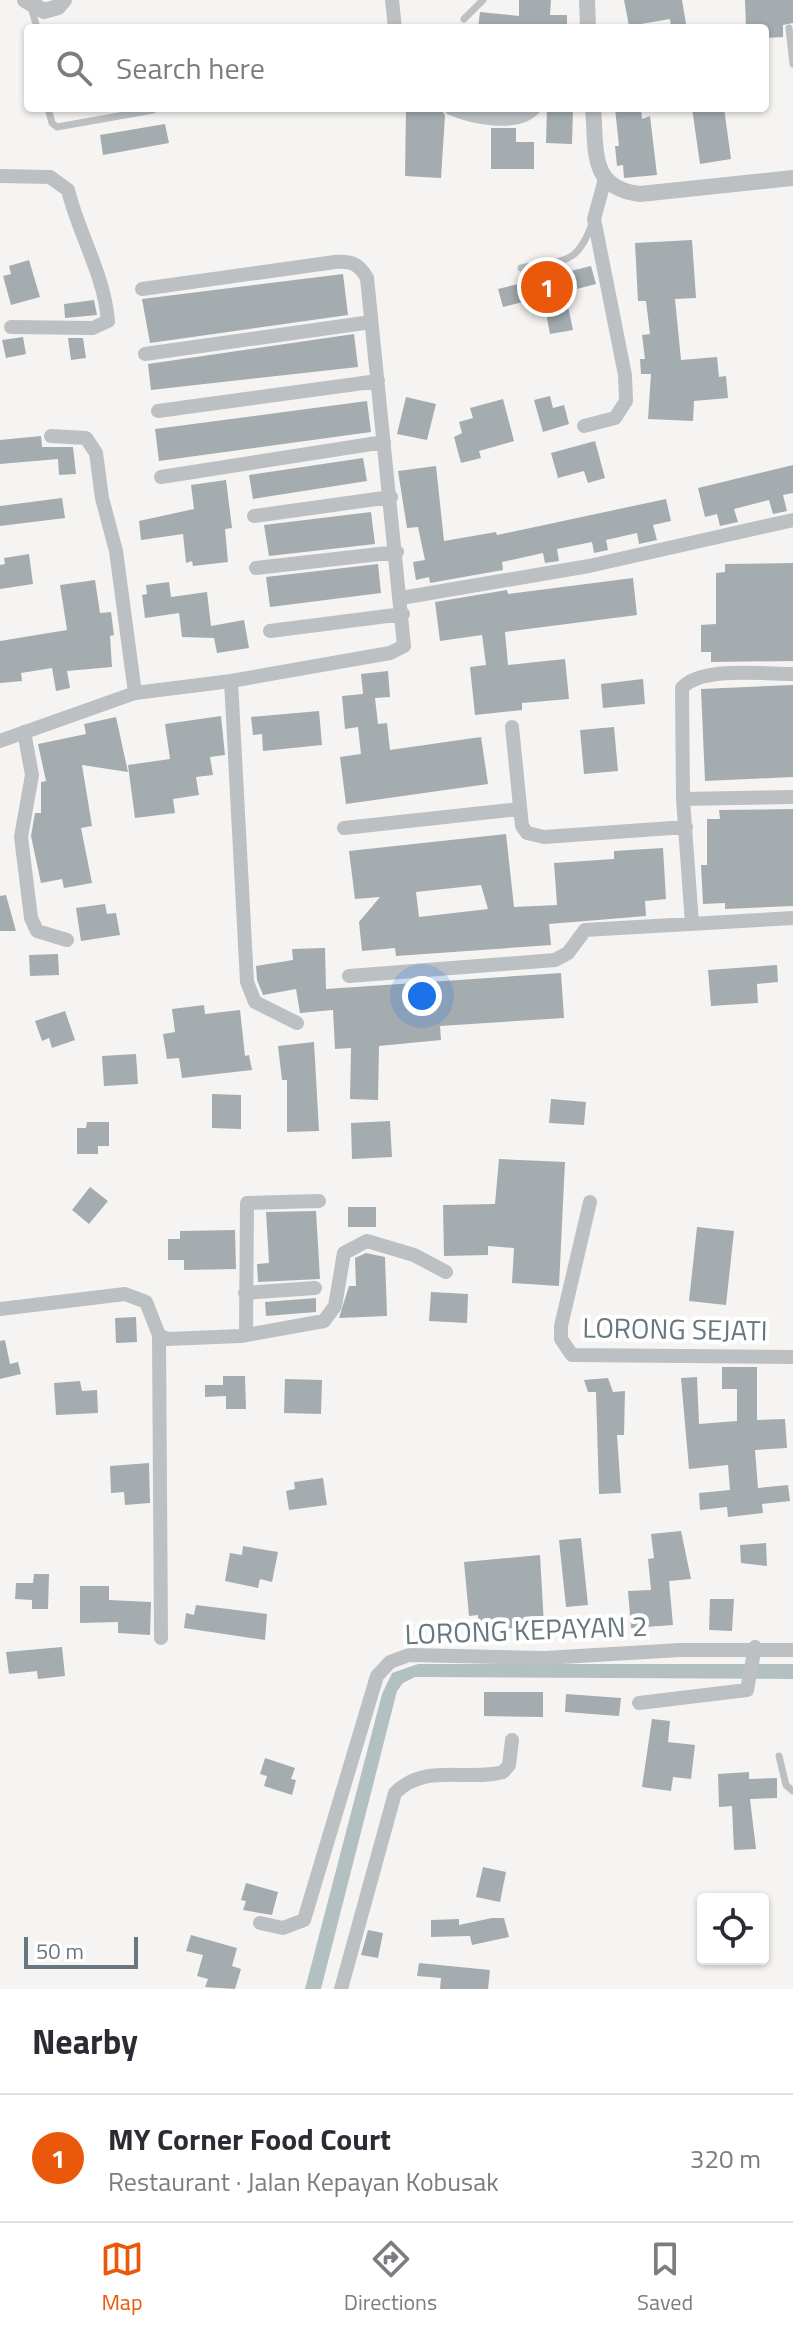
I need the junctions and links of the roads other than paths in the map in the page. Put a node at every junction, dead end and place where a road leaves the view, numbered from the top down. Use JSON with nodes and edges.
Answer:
{"nodes":[{"id":1,"x":392,"y":0,"type":"edge"},
{"id":2,"x":483,"y":0,"type":"edge"},
{"id":3,"x":587,"y":0,"type":"edge"},
{"id":4,"x":26,"y":2,"type":"edge"},
{"id":5,"x":62,"y":3,"type":"edge"},
{"id":6,"x":464,"y":19,"type":"dead end"},
{"id":7,"x":37,"y":24,"type":"edge"},
{"id":8,"x":43,"y":24,"type":"edge"},
{"id":9,"x":395,"y":24,"type":"edge"},
{"id":10,"x":588,"y":24,"type":"edge"},
{"id":11,"x":789,"y":28,"type":"dead end"},
{"id":12,"x":793,"y":64,"type":"edge"},
{"id":13,"x":49,"y":112,"type":"edge"},
{"id":14,"x":142,"y":112,"type":"edge"},
{"id":15,"x":476,"y":112,"type":"edge"},
{"id":16,"x":531,"y":112,"type":"edge"},
{"id":17,"x":593,"y":112,"type":"edge"},
{"id":18,"x":0,"y":176,"type":"edge"},
{"id":19,"x":793,"y":178,"type":"edge"},
{"id":20,"x":605,"y":179,"type":"junction"},
{"id":21,"x":594,"y":219,"type":"junction"},
{"id":22,"x":521,"y":268,"type":"dead end"},
{"id":23,"x":142,"y":289,"type":"dead end"},
{"id":24,"x":371,"y":322,"type":"junction"},
{"id":25,"x":11,"y":327,"type":"dead end"},
{"id":26,"x":145,"y":354,"type":"dead end"},
{"id":27,"x":378,"y":381,"type":"junction"},
{"id":28,"x":158,"y":411,"type":"dead end"},
{"id":29,"x":584,"y":426,"type":"dead end"},
{"id":30,"x":51,"y":436,"type":"dead end"},
{"id":31,"x":384,"y":442,"type":"junction"},
{"id":32,"x":161,"y":477,"type":"dead end"},
{"id":33,"x":391,"y":497,"type":"junction"},
{"id":34,"x":254,"y":516,"type":"dead end"},
{"id":35,"x":793,"y":520,"type":"edge"},
{"id":36,"x":397,"y":552,"type":"junction"},
{"id":37,"x":256,"y":568,"type":"dead end"},
{"id":38,"x":401,"y":598,"type":"junction"},
{"id":39,"x":403,"y":614,"type":"junction"},
{"id":40,"x":270,"y":631,"type":"dead end"},
{"id":41,"x":793,"y":674,"type":"edge"},
{"id":42,"x":231,"y":681,"type":"junction"},
{"id":43,"x":135,"y":693,"type":"junction"},
{"id":44,"x":512,"y":727,"type":"dead end"},
{"id":45,"x":24,"y":732,"type":"junction"},
{"id":46,"x":0,"y":741,"type":"edge"},
{"id":47,"x":793,"y":797,"type":"edge"},
{"id":48,"x":683,"y":799,"type":"junction"},
{"id":49,"x":520,"y":809,"type":"junction"},
{"id":50,"x":686,"y":827,"type":"junction"},
{"id":51,"x":344,"y":828,"type":"dead end"},
{"id":52,"x":793,"y":918,"type":"edge"},
{"id":53,"x":692,"y":924,"type":"junction"},
{"id":54,"x":67,"y":940,"type":"dead end"},
{"id":55,"x":349,"y":976,"type":"dead end"},
{"id":56,"x":297,"y":1023,"type":"dead end"},
{"id":57,"x":319,"y":1201,"type":"dead end"},
{"id":58,"x":590,"y":1202,"type":"dead end"},
{"id":59,"x":446,"y":1272,"type":"dead end"},
{"id":60,"x":315,"y":1288,"type":"dead end"},
{"id":61,"x":245,"y":1293,"type":"junction"},
{"id":62,"x":0,"y":1309,"type":"edge"},
{"id":63,"x":159,"y":1335,"type":"junction"},
{"id":64,"x":246,"y":1335,"type":"junction"},
{"id":65,"x":793,"y":1357,"type":"edge"},
{"id":66,"x":161,"y":1638,"type":"dead end"},
{"id":67,"x":793,"y":1650,"type":"edge"},
{"id":68,"x":754,"y":1654,"type":"junction"},
{"id":69,"x":639,"y":1703,"type":"dead end"},
{"id":70,"x":512,"y":1740,"type":"dead end"},
{"id":71,"x":779,"y":1756,"type":"dead end"},
{"id":72,"x":793,"y":1791,"type":"edge"},
{"id":73,"x":260,"y":1923,"type":"dead end"},
{"id":74,"x":341,"y":1989,"type":"edge"}],
"edges":[{"from":1,"to":9,"type":"street"},
{"from":2,"to":6,"type":"lane"},
{"from":3,"to":10,"type":"street"},
{"from":4,"to":5,"type":"street"},
{"from":4,"to":7,"type":"lane"},
{"from":5,"to":8,"type":"lane"},
{"from":11,"to":12,"type":"lane"},
{"from":13,"to":14,"type":"lane"},
{"from":15,"to":16,"type":"street"},
{"from":17,"to":20,"type":"street"},
{"from":18,"to":25,"type":"street"},
{"from":19,"to":20,"type":"street"},
{"from":20,"to":21,"type":"street"},
{"from":21,"to":22,"type":"lane"},
{"from":21,"to":29,"type":"street"},
{"from":23,"to":24,"type":"street"},
{"from":24,"to":26,"type":"street"},
{"from":24,"to":27,"type":"street"},
{"from":27,"to":28,"type":"street"},
{"from":27,"to":31,"type":"street"},
{"from":30,"to":43,"type":"street"},
{"from":31,"to":32,"type":"street"},
{"from":31,"to":33,"type":"street"},
{"from":33,"to":34,"type":"street"},
{"from":33,"to":36,"type":"street"},
{"from":35,"to":38,"type":"street"},
{"from":36,"to":37,"type":"street"},
{"from":36,"to":38,"type":"street"},
{"from":38,"to":39,"type":"street"},
{"from":39,"to":40,"type":"street"},
{"from":39,"to":42,"type":"street"},
{"from":41,"to":48,"type":"street"},
{"from":42,"to":43,"type":"street"},
{"from":42,"to":56,"type":"street"},
{"from":43,"to":45,"type":"street"},
{"from":44,"to":49,"type":"street"},
{"from":45,"to":46,"type":"street"},
{"from":45,"to":54,"type":"street"},
{"from":47,"to":48,"type":"street"},
{"from":48,"to":50,"type":"street"},
{"from":49,"to":50,"type":"street"},
{"from":49,"to":51,"type":"street"},
{"from":50,"to":53,"type":"street"},
{"from":52,"to":53,"type":"street"},
{"from":53,"to":55,"type":"street"},
{"from":57,"to":61,"type":"street"},
{"from":58,"to":65,"type":"street","name":"LORONG SEJATI"},
{"from":59,"to":64,"type":"street"},
{"from":60,"to":61,"type":"street"},
{"from":61,"to":64,"type":"street"},
{"from":62,"to":63,"type":"street"},
{"from":63,"to":64,"type":"street"},
{"from":63,"to":66,"type":"street"},
{"from":67,"to":68,"type":"street","name":"LORONG KEPAYAN 2"},
{"from":68,"to":69,"type":"street"},
{"from":68,"to":73,"type":"street","name":"LORONG KEPAYAN 2"},
{"from":70,"to":74,"type":"street"},
{"from":71,"to":72,"type":"lane"}]}
